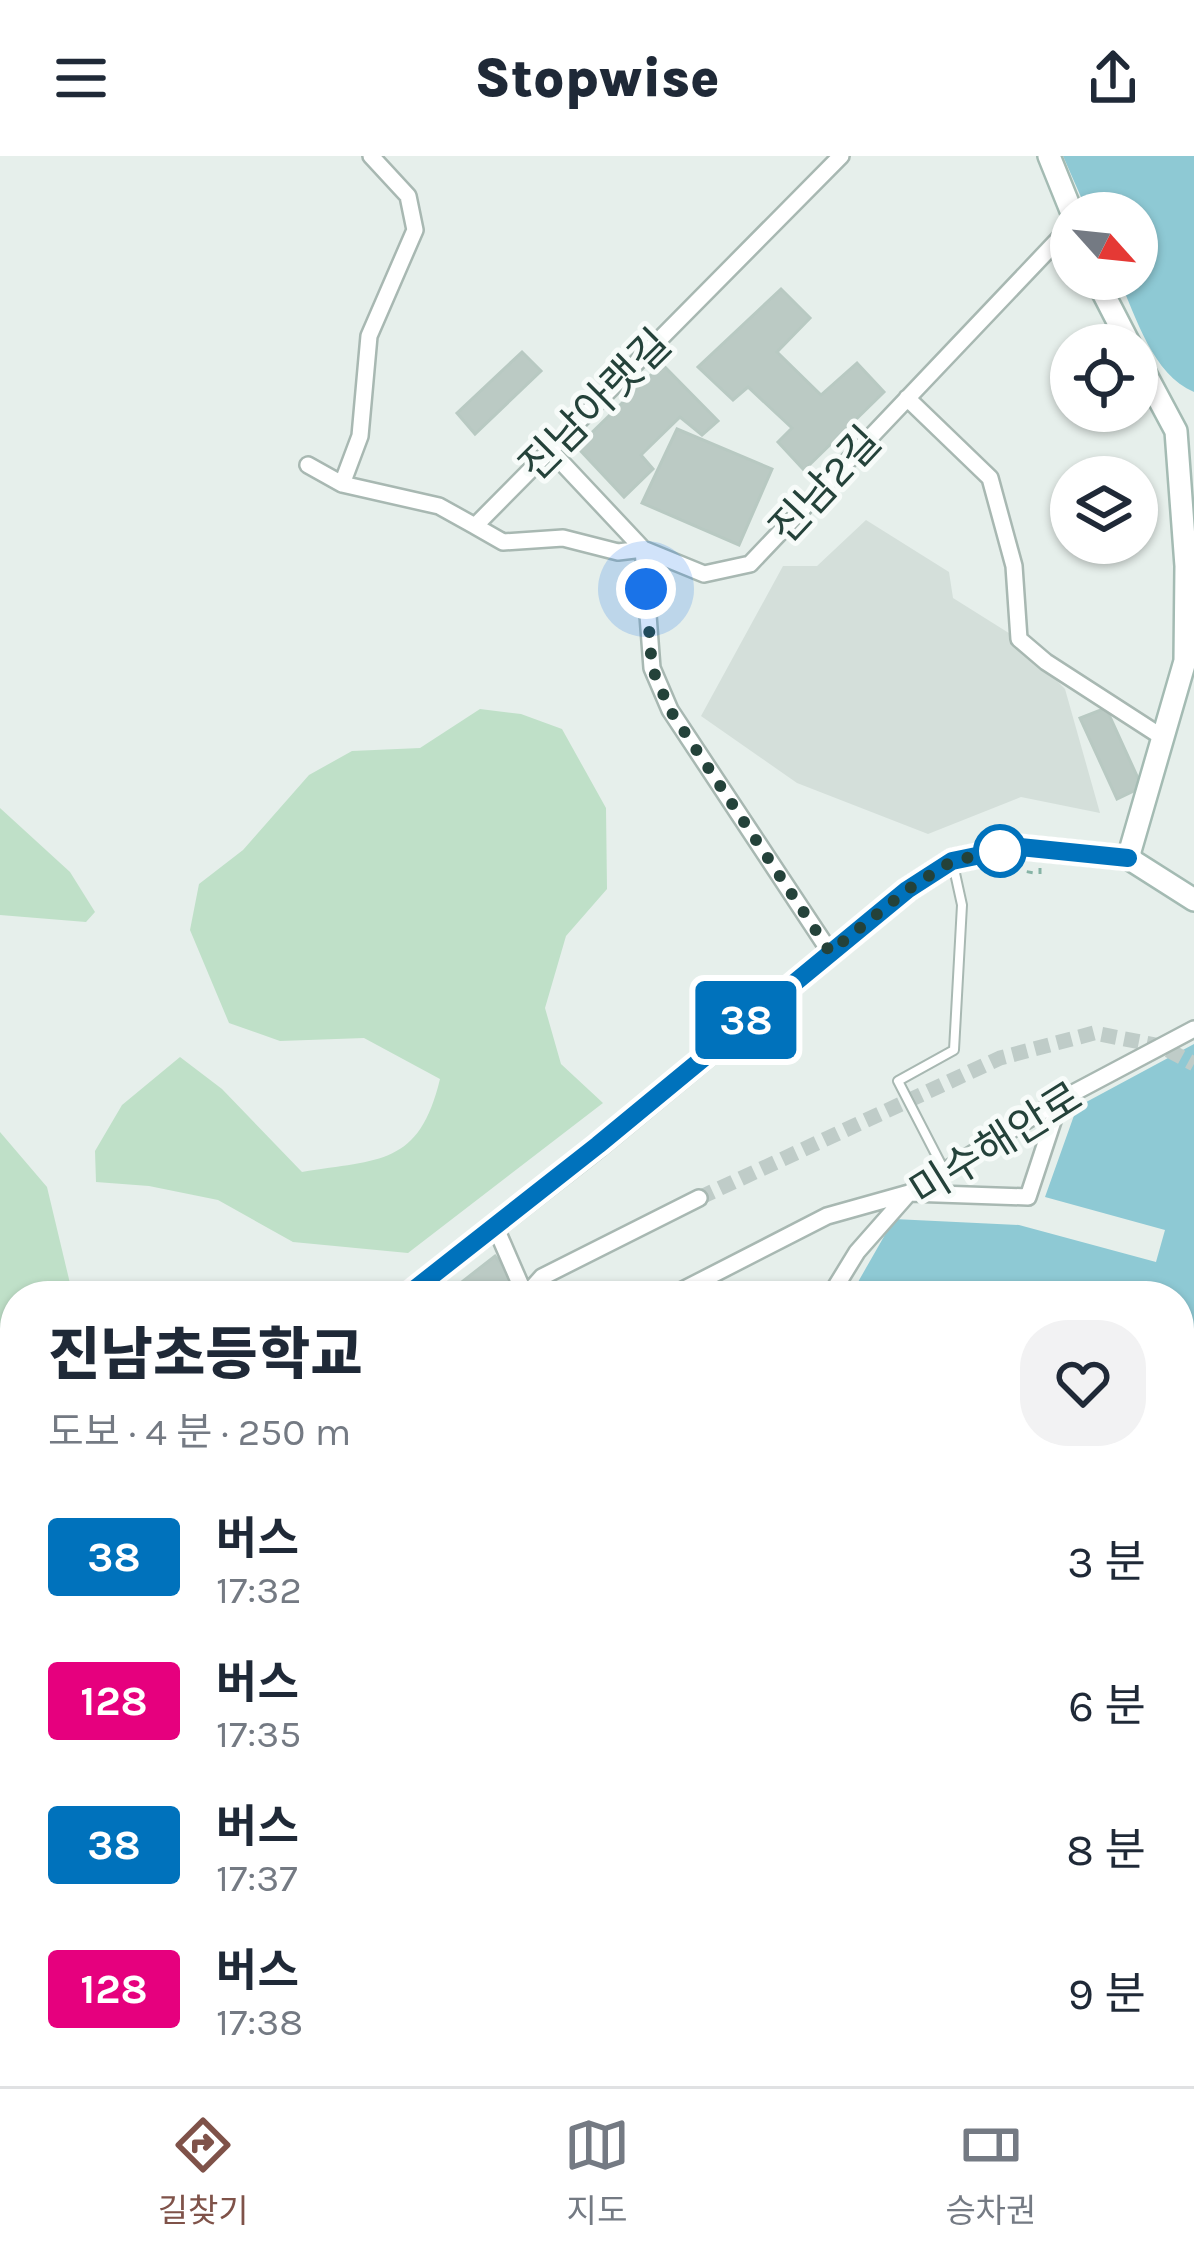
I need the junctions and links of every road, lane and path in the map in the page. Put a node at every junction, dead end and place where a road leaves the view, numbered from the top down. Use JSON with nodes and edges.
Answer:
{"nodes":[{"id":1,"x":371,"y":156,"type":"edge"},
{"id":2,"x":841,"y":156,"type":"edge"},
{"id":3,"x":1049,"y":156,"type":"edge"},
{"id":4,"x":1064,"y":192,"type":"edge"},
{"id":5,"x":1050,"y":248,"type":"edge"},
{"id":6,"x":1158,"y":397,"type":"edge"},
{"id":7,"x":908,"y":398,"type":"junction"},
{"id":8,"x":1176,"y":431,"type":"junction"},
{"id":9,"x":550,"y":450,"type":"junction"},
{"id":10,"x":1194,"y":457,"type":"edge"},
{"id":11,"x":308,"y":465,"type":"dead end"},
{"id":12,"x":342,"y":484,"type":"junction"},
{"id":13,"x":475,"y":526,"type":"junction"},
{"id":14,"x":643,"y":549,"type":"junction"},
{"id":15,"x":1162,"y":737,"type":"junction"},
{"id":16,"x":1040,"y":838,"type":"dead end"},
{"id":17,"x":1128,"y":858,"type":"junction"},
{"id":18,"x":952,"y":861,"type":"junction"},
{"id":19,"x":1040,"y":874,"type":"dead end"},
{"id":20,"x":1194,"y":900,"type":"edge"},
{"id":21,"x":830,"y":952,"type":"junction"},
{"id":22,"x":1194,"y":1029,"type":"edge"},
{"id":23,"x":1060,"y":1100,"type":"junction"},
{"id":24,"x":944,"y":1171,"type":"junction"},
{"id":25,"x":909,"y":1192,"type":"junction"},
{"id":26,"x":699,"y":1198,"type":"tunnel mouth"},
{"id":27,"x":495,"y":1226,"type":"junction"},
{"id":28,"x":425,"y":1281,"type":"edge"},
{"id":29,"x":519,"y":1281,"type":"edge"},
{"id":30,"x":538,"y":1281,"type":"edge"},
{"id":31,"x":700,"y":1281,"type":"edge"},
{"id":32,"x":839,"y":1281,"type":"edge"}],
"edges":[{"from":1,"to":12,"type":"street"},
{"from":2,"to":9,"type":"street","name":"진남아랫길"},
{"from":3,"to":4,"type":"main road"},
{"from":5,"to":7,"type":"street","name":"진남2길"},
{"from":6,"to":8,"type":"main road"},
{"from":7,"to":14,"type":"street","name":"진남2길"},
{"from":7,"to":15,"type":"street"},
{"from":8,"to":10,"type":"street"},
{"from":8,"to":15,"type":"main road"},
{"from":9,"to":13,"type":"street","name":"진남아랫길"},
{"from":9,"to":14,"type":"street","name":"진남2길"},
{"from":11,"to":12,"type":"street"},
{"from":12,"to":13,"type":"street"},
{"from":13,"to":14,"type":"street"},
{"from":14,"to":21,"type":"street"},
{"from":15,"to":17,"type":"main road"},
{"from":16,"to":19,"type":"path","bridge":true},
{"from":17,"to":18,"type":"main road"},
{"from":17,"to":20,"type":"main road"},
{"from":18,"to":21,"type":"main road"},
{"from":18,"to":24,"type":"lane"},
{"from":21,"to":27,"type":"main road"},
{"from":22,"to":23,"type":"street","name":"미수해안로"},
{"from":23,"to":24,"type":"street","name":"미수해안로"},
{"from":23,"to":25,"type":"street"},
{"from":24,"to":25,"type":"street","name":"미수해안로"},
{"from":25,"to":31,"type":"street"},
{"from":25,"to":32,"type":"street","name":"미수해안로"},
{"from":26,"to":30,"type":"street"},
{"from":27,"to":28,"type":"main road"},
{"from":27,"to":29,"type":"street"}]}
